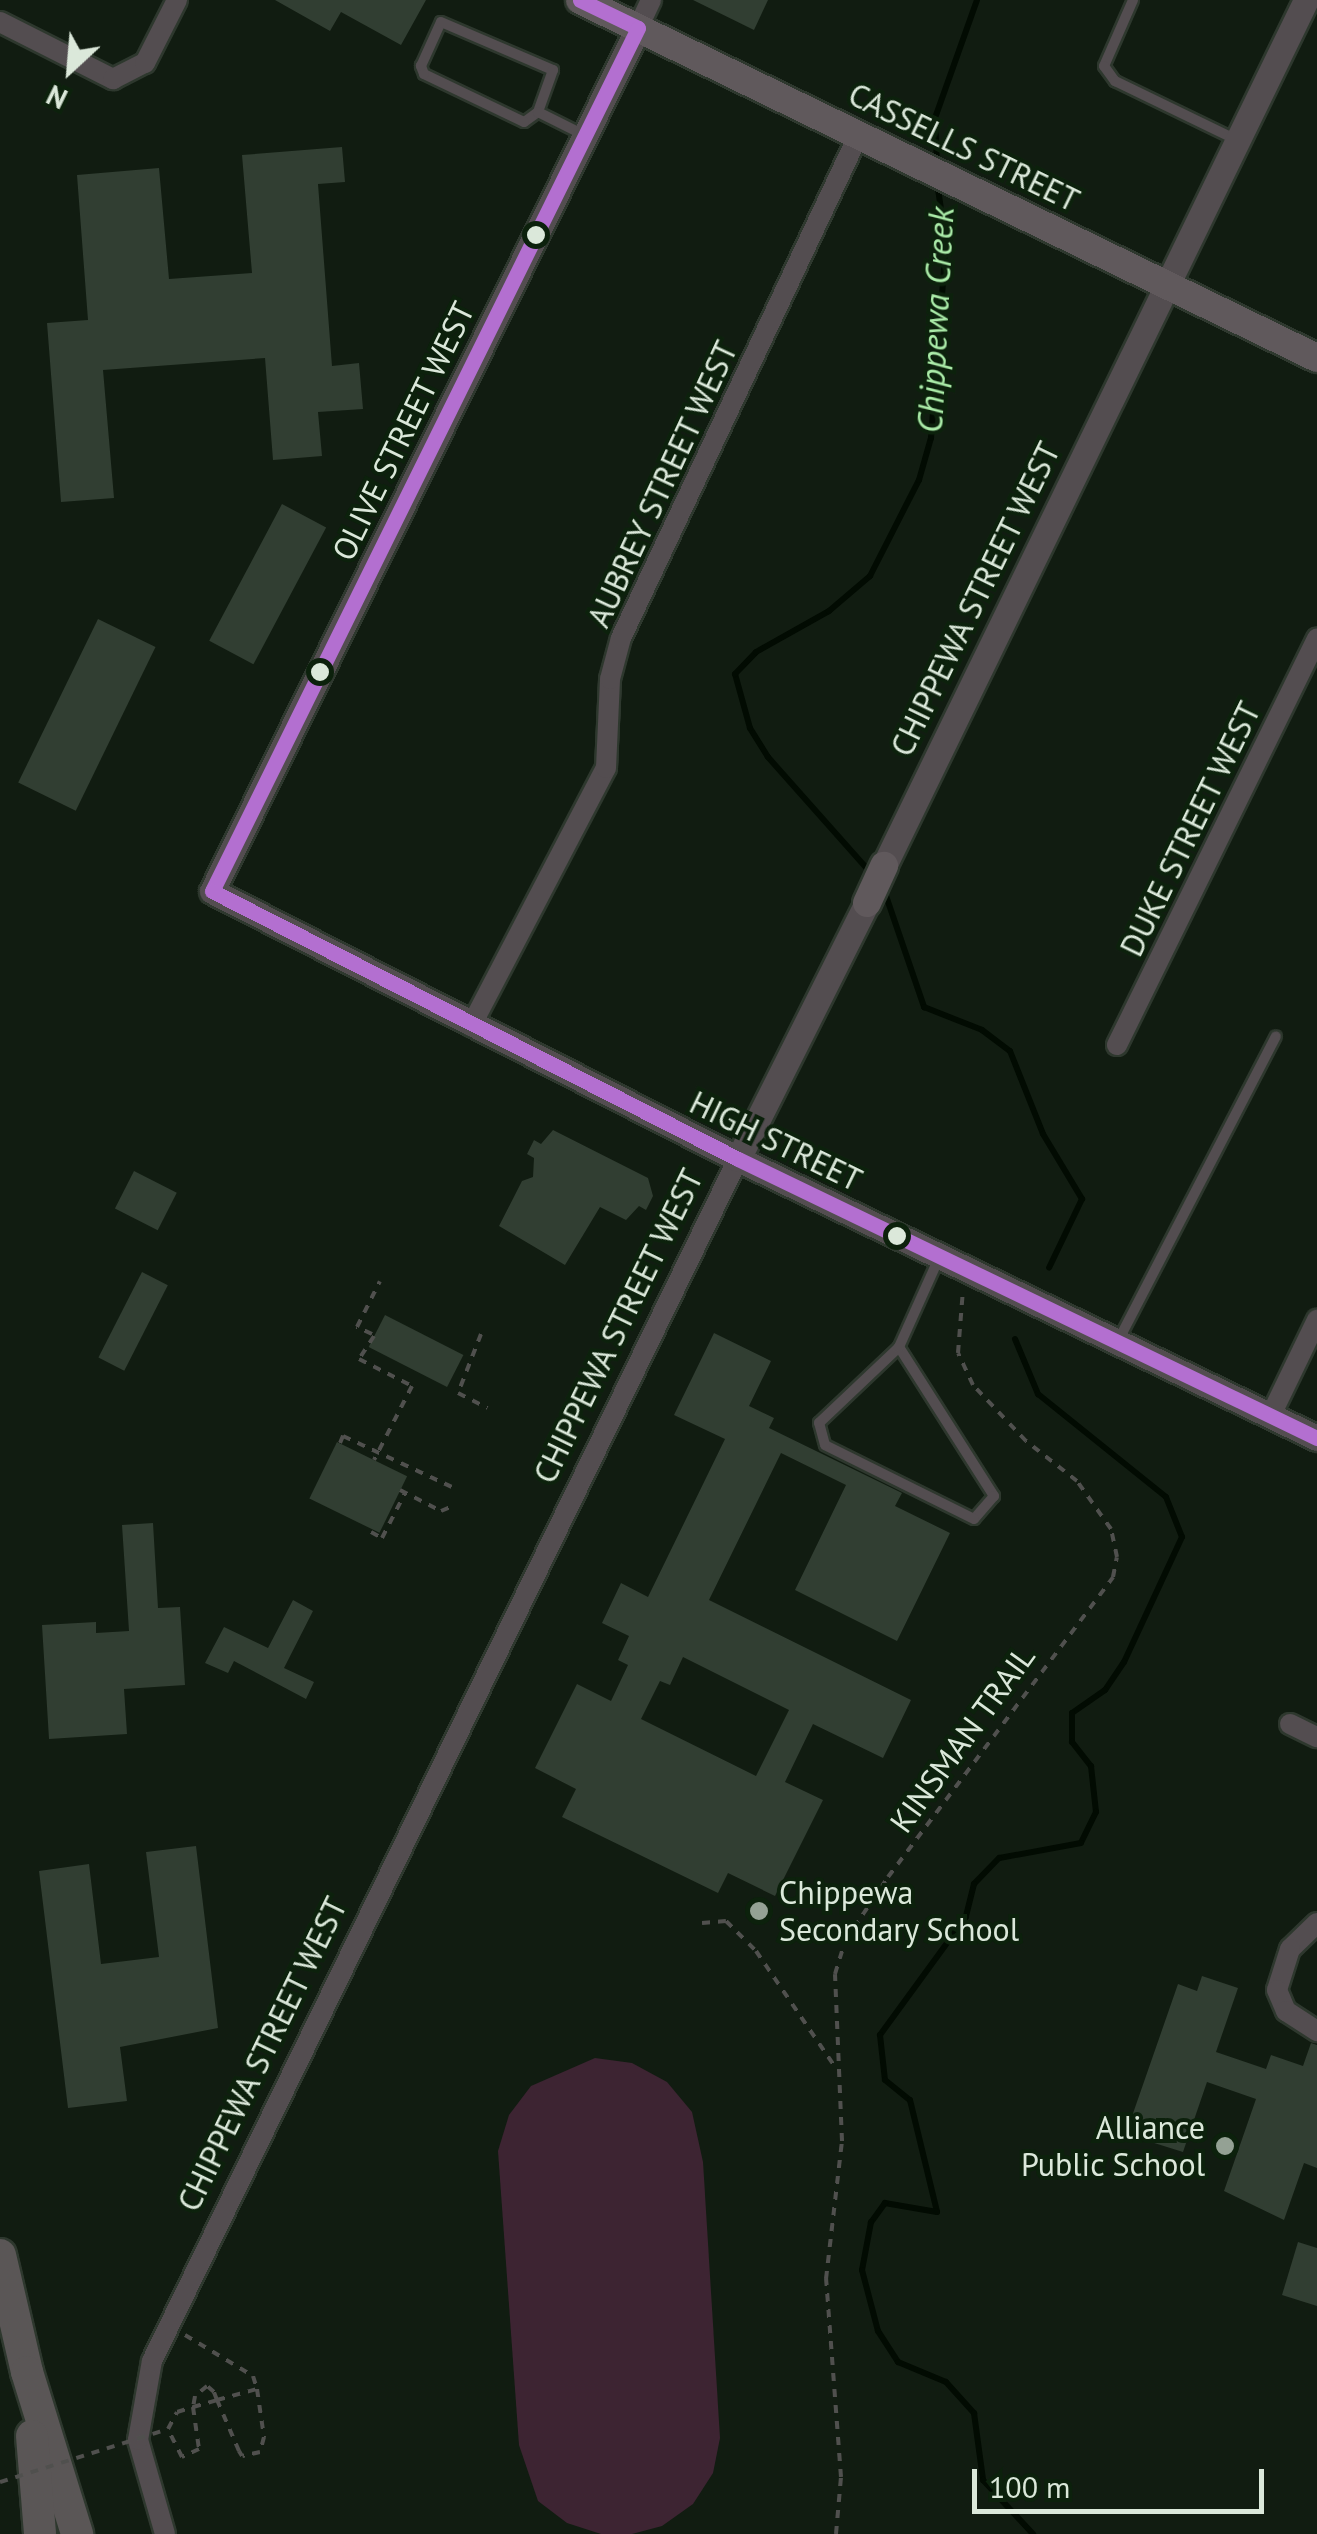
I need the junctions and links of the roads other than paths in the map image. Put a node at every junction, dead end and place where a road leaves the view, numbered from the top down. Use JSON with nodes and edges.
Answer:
{"nodes":[{"id":1,"x":176,"y":0,"type":"edge"},
{"id":2,"x":580,"y":0,"type":"edge"},
{"id":3,"x":652,"y":0,"type":"edge"},
{"id":4,"x":1133,"y":0,"type":"edge"},
{"id":5,"x":1306,"y":0,"type":"edge"},
{"id":6,"x":0,"y":22,"type":"edge"},
{"id":7,"x":638,"y":28,"type":"junction"},
{"id":8,"x":538,"y":112,"type":"junction"},
{"id":9,"x":859,"y":134,"type":"junction"},
{"id":10,"x":585,"y":135,"type":"junction"},
{"id":11,"x":1236,"y":140,"type":"junction"},
{"id":12,"x":1168,"y":284,"type":"junction"},
{"id":13,"x":1317,"y":358,"type":"edge"},
{"id":14,"x":1317,"y":639,"type":"edge"},
{"id":15,"x":884,"y":866,"type":"joint"},
{"id":16,"x":212,"y":891,"type":"joint"},
{"id":17,"x":867,"y":903,"type":"joint"},
{"id":18,"x":472,"y":1026,"type":"junction"},
{"id":19,"x":1276,"y":1036,"type":"dead end"},
{"id":20,"x":1117,"y":1045,"type":"dead end"},
{"id":21,"x":738,"y":1159,"type":"junction"},
{"id":22,"x":940,"y":1257,"type":"junction"},
{"id":23,"x":1317,"y":1320,"type":"edge"},
{"id":24,"x":1118,"y":1342,"type":"junction"},
{"id":25,"x":899,"y":1347,"type":"junction"},
{"id":26,"x":1271,"y":1415,"type":"junction"},
{"id":27,"x":1317,"y":1438,"type":"edge"},
{"id":28,"x":1290,"y":1724,"type":"dead end"},
{"id":29,"x":1317,"y":1737,"type":"edge"},
{"id":30,"x":1317,"y":1924,"type":"edge"},
{"id":31,"x":1317,"y":2031,"type":"edge"},
{"id":32,"x":0,"y":2255,"type":"edge"},
{"id":33,"x":27,"y":2372,"type":"junction"},
{"id":34,"x":40,"y":2534,"type":"edge"},
{"id":35,"x":77,"y":2534,"type":"edge"},
{"id":36,"x":166,"y":2534,"type":"edge"}],
"edges":[{"from":1,"to":6,"type":"street"},
{"from":2,"to":7,"type":"main road","name":"CASSELLS STREET"},
{"from":3,"to":7,"type":"street","name":"OLIVE STREET WEST"},
{"from":4,"to":11,"type":"lane"},
{"from":5,"to":11,"type":"street","name":"CHIPPEWA STREET WEST"},
{"from":7,"to":9,"type":"main road","name":"CASSELLS STREET"},
{"from":7,"to":10,"type":"street","name":"OLIVE STREET WEST"},
{"from":8,"to":8,"type":"lane"},
{"from":8,"to":10,"type":"lane"},
{"from":9,"to":12,"type":"main road","name":"CASSELLS STREET"},
{"from":9,"to":18,"type":"street","name":"AUBREY STREET WEST"},
{"from":10,"to":16,"type":"street","name":"OLIVE STREET WEST"},
{"from":11,"to":12,"type":"street","name":"CHIPPEWA STREET WEST"},
{"from":12,"to":13,"type":"main road","name":"CASSELLS STREET"},
{"from":12,"to":15,"type":"street","name":"CHIPPEWA STREET WEST"},
{"from":14,"to":20,"type":"street","name":"DUKE STREET WEST"},
{"from":15,"to":17,"type":"main road","name":"CHIPPEWA STREET WEST"},
{"from":16,"to":18,"type":"street","name":"HIGH STREET"},
{"from":17,"to":21,"type":"street","name":"CHIPPEWA STREET WEST"},
{"from":18,"to":21,"type":"street","name":"HIGH STREET"},
{"from":19,"to":24,"type":"lane"},
{"from":21,"to":22,"type":"street","name":"HIGH STREET"},
{"from":21,"to":36,"type":"street","name":"CHIPPEWA STREET WEST"},
{"from":22,"to":24,"type":"street","name":"HIGH STREET"},
{"from":22,"to":25,"type":"lane"},
{"from":23,"to":26,"type":"street"},
{"from":24,"to":26,"type":"street","name":"HIGH STREET"},
{"from":25,"to":25,"type":"lane"},
{"from":26,"to":27,"type":"street","name":"HIGH STREET"},
{"from":28,"to":29,"type":"street"},
{"from":30,"to":31,"type":"street"},
{"from":32,"to":33,"type":"highway"},
{"from":33,"to":34,"type":"highway"},
{"from":33,"to":35,"type":"highway"}]}
